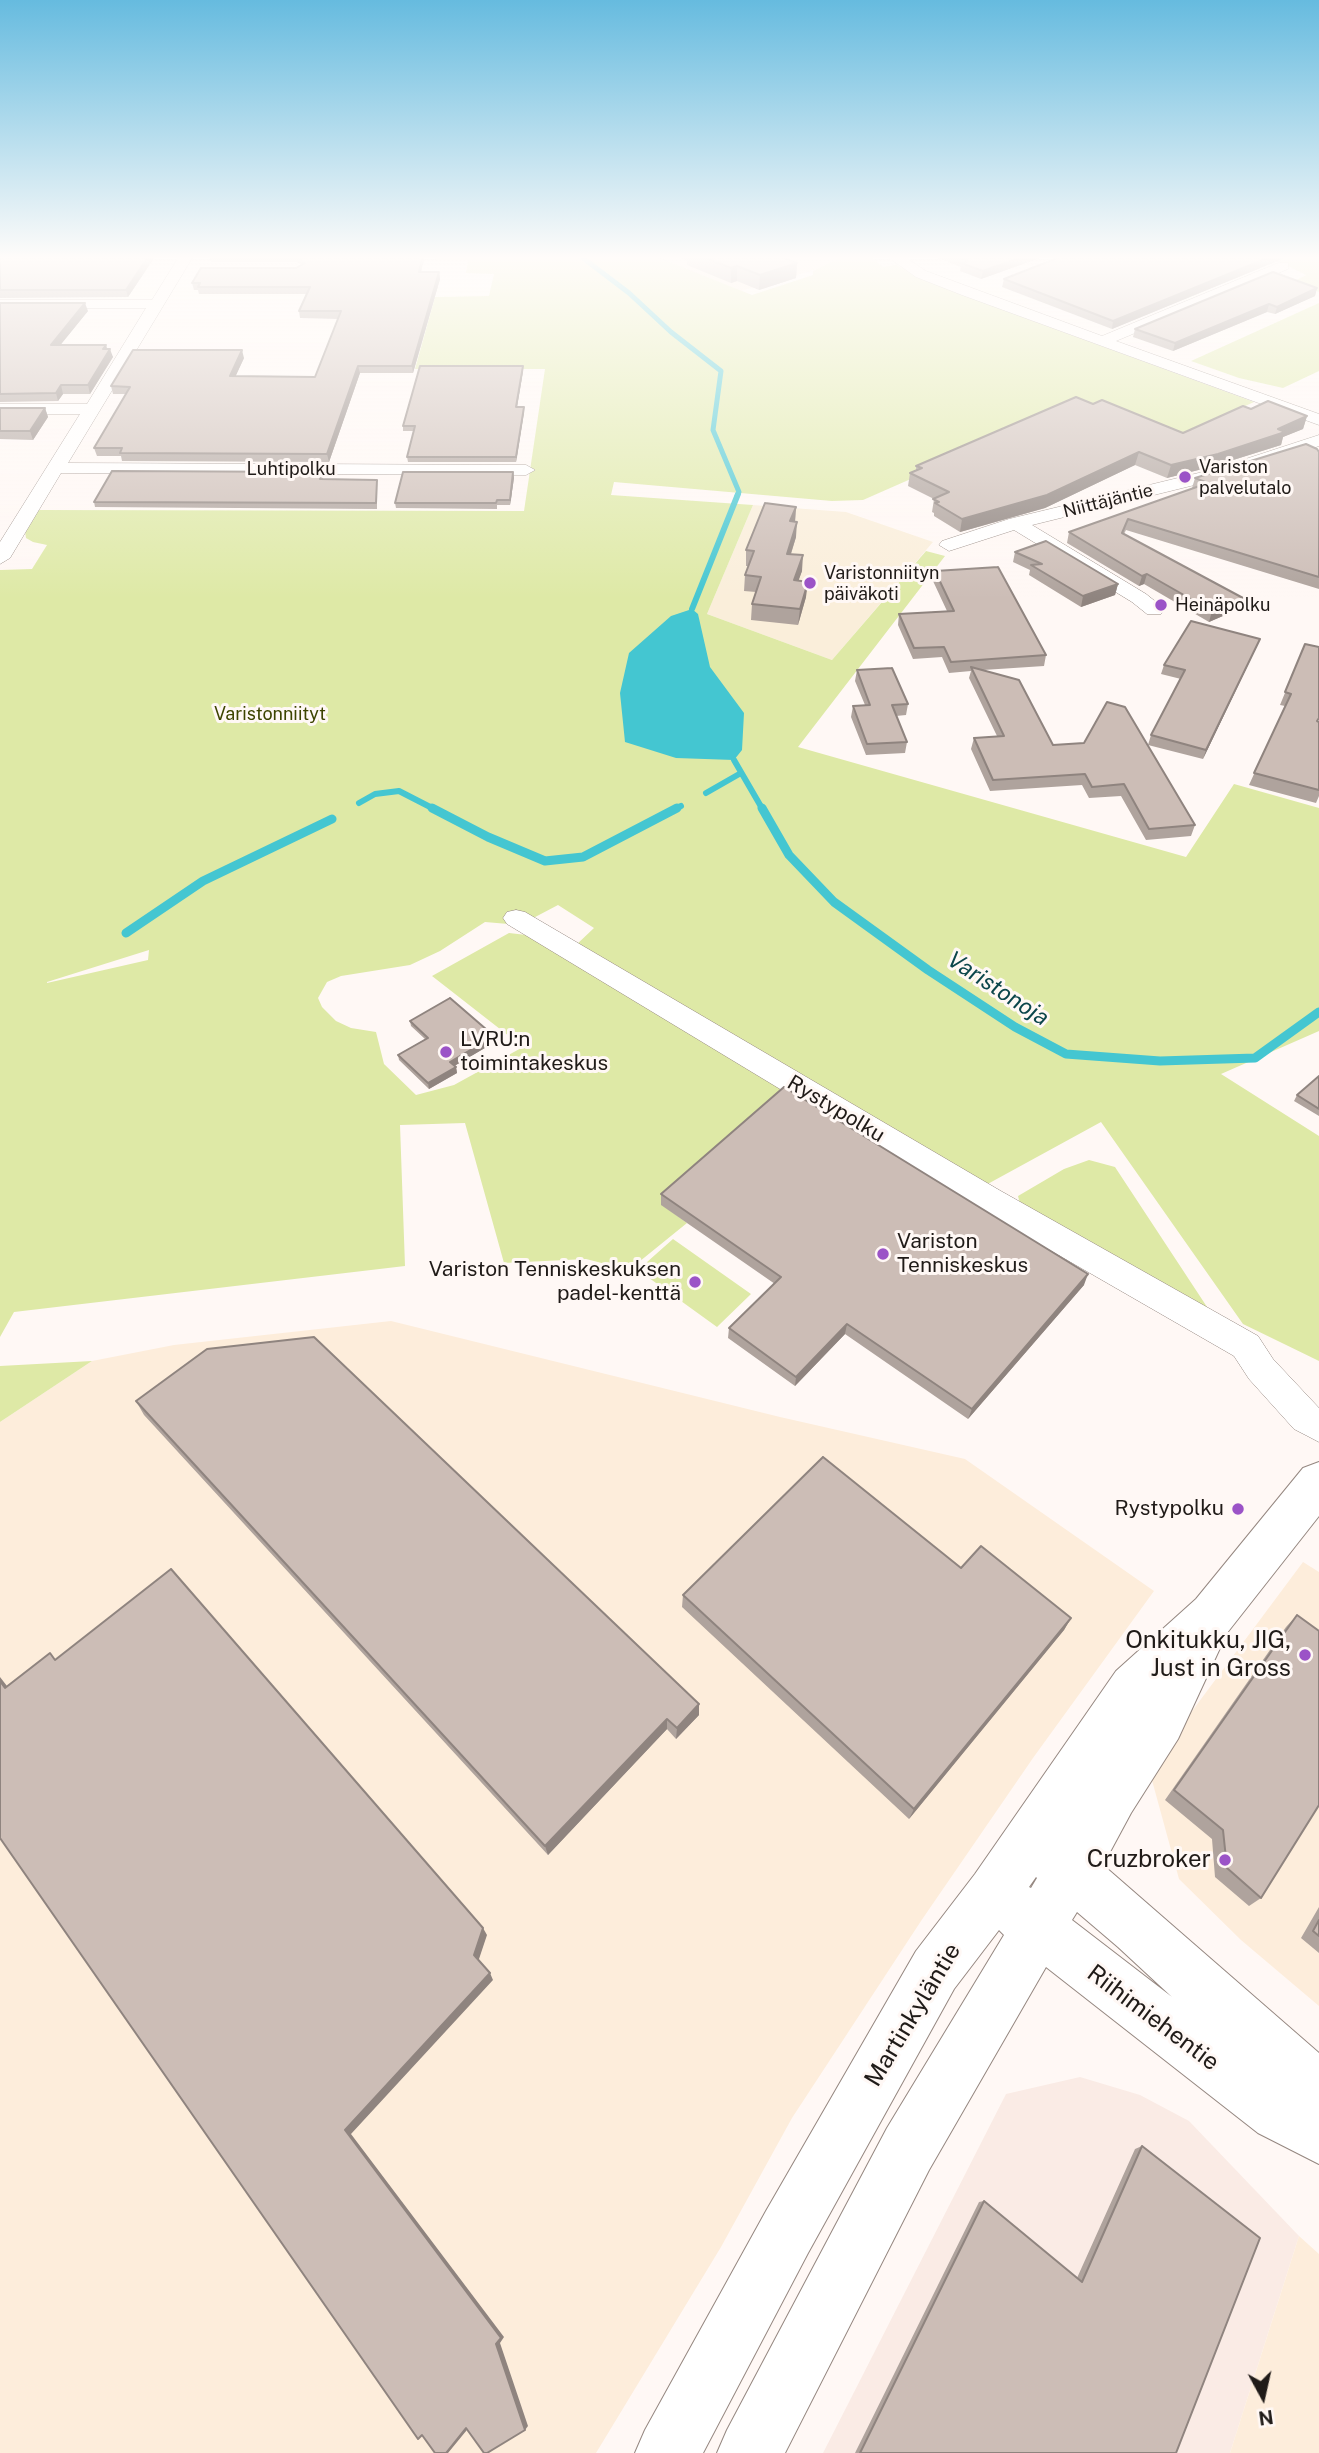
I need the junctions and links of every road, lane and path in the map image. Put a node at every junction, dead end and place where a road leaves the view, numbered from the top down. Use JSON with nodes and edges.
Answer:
{"nodes":[{"id":1,"x":115,"y":369,"type":"edge"},
{"id":2,"x":1180,"y":369,"type":"edge"},
{"id":3,"x":91,"y":409,"type":"junction"},
{"id":4,"x":0,"y":410,"type":"edge"},
{"id":5,"x":1319,"y":420,"type":"edge"},
{"id":6,"x":1319,"y":439,"type":"edge"},
{"id":7,"x":57,"y":468,"type":"junction"},
{"id":8,"x":526,"y":470,"type":"dead end"},
{"id":9,"x":1016,"y":523,"type":"junction"},
{"id":10,"x":949,"y":545,"type":"dead end"},
{"id":11,"x":0,"y":558,"type":"edge"},
{"id":12,"x":1154,"y":610,"type":"dead end"},
{"id":13,"x":516,"y":918,"type":"dead end"},
{"id":14,"x":1319,"y":1427,"type":"edge"},
{"id":15,"x":1319,"y":1482,"type":"edge"},
{"id":16,"x":1050,"y":1855,"type":"junction"},
{"id":17,"x":994,"y":1893,"type":"junction"},
{"id":18,"x":1038,"y":1929,"type":"junction"},
{"id":19,"x":1319,"y":2099,"type":"edge"},
{"id":20,"x":1319,"y":2136,"type":"edge"},
{"id":21,"x":668,"y":2453,"type":"edge"},
{"id":22,"x":750,"y":2453,"type":"edge"}],
"edges":[{"from":1,"to":3,"type":"street"},
{"from":2,"to":5,"type":"street"},
{"from":3,"to":4,"type":"street"},
{"from":3,"to":7,"type":"street"},
{"from":6,"to":9,"type":"street","name":"Niittäjäntie"},
{"from":7,"to":8,"type":"street","name":"Luhtipolku"},
{"from":7,"to":11,"type":"street"},
{"from":9,"to":10,"type":"street","name":"Niittäjäntie"},
{"from":9,"to":12,"type":"street","name":"Niittäjäntie"},
{"from":13,"to":14,"type":"street","name":"Rystypolku"},
{"from":15,"to":16,"type":"main road","name":"Martinkyläntie"},
{"from":16,"to":17,"type":"main road","name":"Martinkyläntie"},
{"from":16,"to":18,"type":"main road","name":"Martinkyläntie"},
{"from":16,"to":19,"type":"main road"},
{"from":17,"to":18,"type":"main road","name":"Riihimiehentie"},
{"from":17,"to":21,"type":"main road","name":"Martinkyläntie"},
{"from":18,"to":20,"type":"main road","name":"Riihimiehentie"},
{"from":18,"to":22,"type":"main road","name":"Martinkyläntie"}]}
